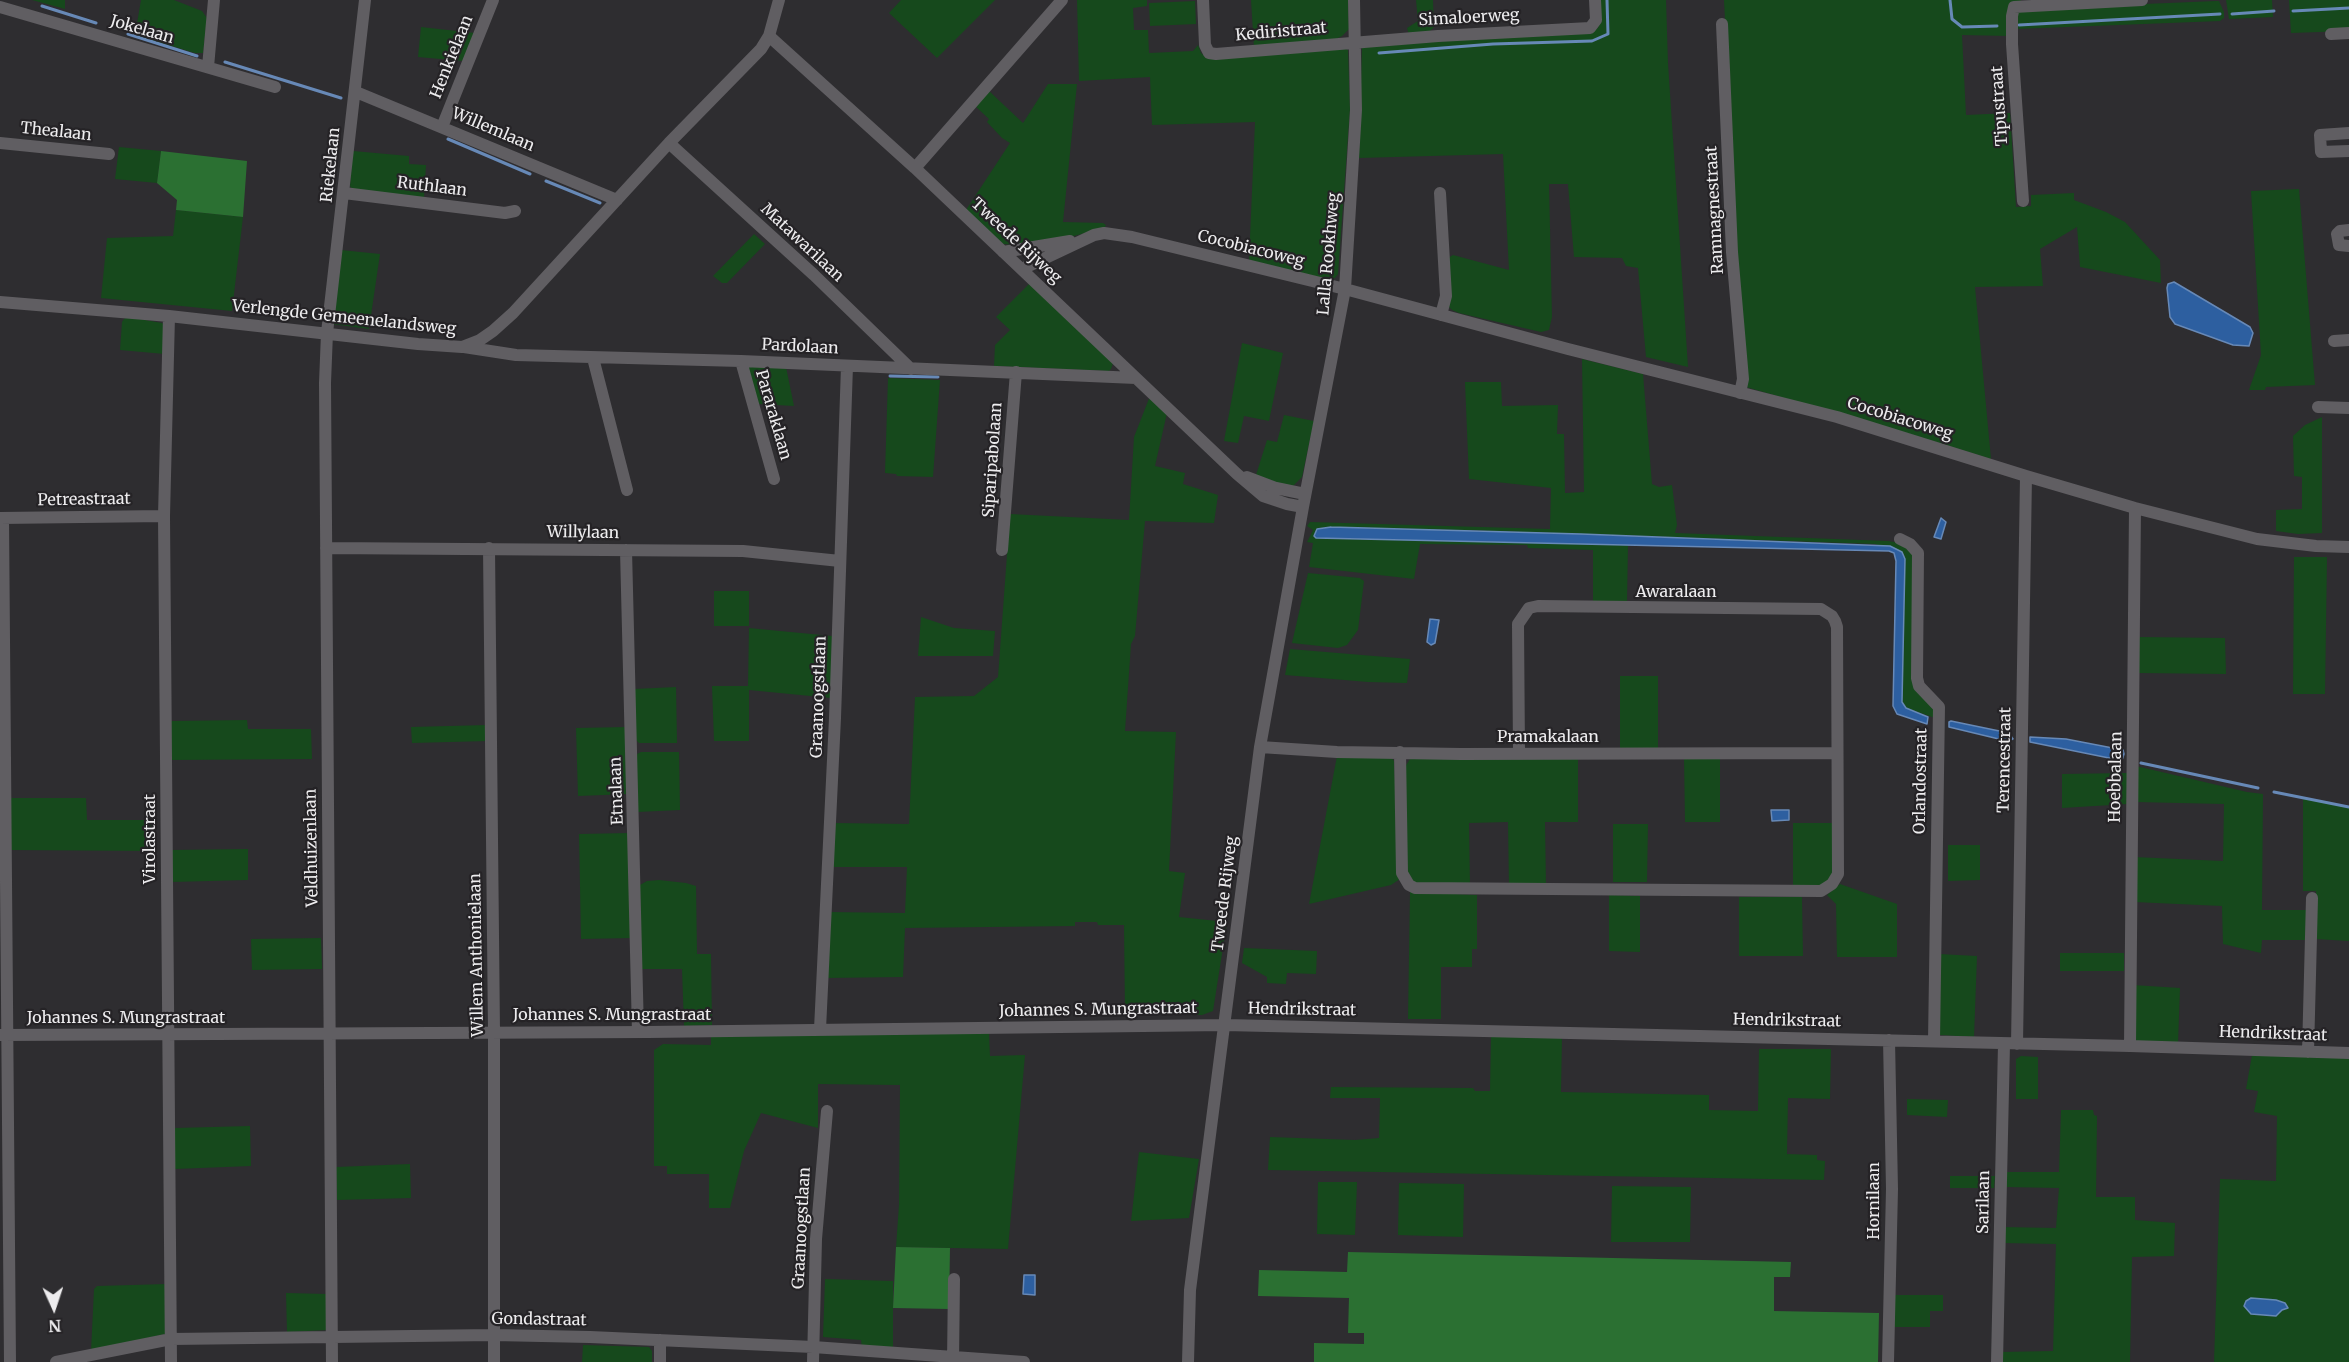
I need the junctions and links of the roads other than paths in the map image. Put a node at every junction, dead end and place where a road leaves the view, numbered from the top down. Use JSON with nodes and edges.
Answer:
{"nodes":[{"id":1,"x":214,"y":0,"type":"edge"},
{"id":2,"x":365,"y":0,"type":"edge"},
{"id":3,"x":493,"y":0,"type":"edge"},
{"id":4,"x":779,"y":0,"type":"edge"},
{"id":5,"x":1062,"y":0,"type":"edge"},
{"id":6,"x":1203,"y":0,"type":"edge"},
{"id":7,"x":1354,"y":0,"type":"edge"},
{"id":8,"x":1595,"y":0,"type":"edge"},
{"id":9,"x":2142,"y":0,"type":"edge"},
{"id":10,"x":2022,"y":4,"type":"edge"},
{"id":11,"x":0,"y":7,"type":"edge"},
{"id":12,"x":1722,"y":24,"type":"dead end"},
{"id":13,"x":2349,"y":33,"type":"edge"},
{"id":14,"x":2331,"y":34,"type":"dead end"},
{"id":15,"x":769,"y":36,"type":"junction"},
{"id":16,"x":1356,"y":42,"type":"junction"},
{"id":17,"x":207,"y":67,"type":"junction"},
{"id":18,"x":275,"y":87,"type":"dead end"},
{"id":19,"x":356,"y":92,"type":"junction"},
{"id":20,"x":442,"y":127,"type":"junction"},
{"id":21,"x":2349,"y":133,"type":"edge"},
{"id":22,"x":0,"y":143,"type":"edge"},
{"id":23,"x":669,"y":143,"type":"junction"},
{"id":24,"x":2349,"y":151,"type":"edge"},
{"id":25,"x":109,"y":154,"type":"dead end"},
{"id":26,"x":915,"y":168,"type":"junction"},
{"id":27,"x":344,"y":193,"type":"junction"},
{"id":28,"x":1440,"y":193,"type":"dead end"},
{"id":29,"x":617,"y":200,"type":"junction"},
{"id":30,"x":2023,"y":201,"type":"dead end"},
{"id":31,"x":515,"y":211,"type":"dead end"},
{"id":32,"x":2349,"y":230,"type":"edge"},
{"id":33,"x":1087,"y":238,"type":"junction"},
{"id":34,"x":2349,"y":246,"type":"edge"},
{"id":35,"x":1003,"y":252,"type":"junction"},
{"id":36,"x":1022,"y":269,"type":"junction"},
{"id":37,"x":1345,"y":289,"type":"junction"},
{"id":38,"x":0,"y":302,"type":"edge"},
{"id":39,"x":1441,"y":315,"type":"junction"},
{"id":40,"x":170,"y":316,"type":"junction"},
{"id":41,"x":327,"y":333,"type":"junction"},
{"id":42,"x":2349,"y":340,"type":"edge"},
{"id":43,"x":2334,"y":341,"type":"dead end"},
{"id":44,"x":462,"y":346,"type":"junction"},
{"id":45,"x":592,"y":358,"type":"junction"},
{"id":46,"x":741,"y":361,"type":"junction"},
{"id":47,"x":848,"y":366,"type":"junction"},
{"id":48,"x":911,"y":369,"type":"junction"},
{"id":49,"x":1016,"y":372,"type":"junction"},
{"id":50,"x":1136,"y":378,"type":"junction"},
{"id":51,"x":1740,"y":393,"type":"junction"},
{"id":52,"x":2318,"y":407,"type":"dead end"},
{"id":53,"x":2349,"y":408,"type":"edge"},
{"id":54,"x":2026,"y":476,"type":"junction"},
{"id":55,"x":774,"y":479,"type":"dead end"},
{"id":56,"x":627,"y":490,"type":"dead end"},
{"id":57,"x":1304,"y":501,"type":"junction"},
{"id":58,"x":2135,"y":508,"type":"junction"},
{"id":59,"x":164,"y":516,"type":"junction"},
{"id":60,"x":2,"y":518,"type":"edge"},
{"id":61,"x":1900,"y":539,"type":"dead end"},
{"id":62,"x":2349,"y":547,"type":"edge"},
{"id":63,"x":326,"y":548,"type":"junction"},
{"id":64,"x":489,"y":548,"type":"junction"},
{"id":65,"x":626,"y":550,"type":"junction"},
{"id":66,"x":1002,"y":550,"type":"dead end"},
{"id":67,"x":840,"y":561,"type":"junction"},
{"id":68,"x":1260,"y":747,"type":"junction"},
{"id":69,"x":1400,"y":752,"type":"junction"},
{"id":70,"x":1519,"y":753,"type":"junction"},
{"id":71,"x":1836,"y":753,"type":"junction"},
{"id":72,"x":2312,"y":898,"type":"dead end"},
{"id":73,"x":1225,"y":1025,"type":"junction"},
{"id":74,"x":820,"y":1029,"type":"junction"},
{"id":75,"x":494,"y":1032,"type":"junction"},
{"id":76,"x":638,"y":1032,"type":"junction"},
{"id":77,"x":331,"y":1033,"type":"junction"},
{"id":78,"x":168,"y":1034,"type":"junction"},
{"id":79,"x":4,"y":1035,"type":"edge"},
{"id":80,"x":1889,"y":1040,"type":"junction"},
{"id":81,"x":1934,"y":1041,"type":"junction"},
{"id":82,"x":2004,"y":1044,"type":"junction"},
{"id":83,"x":2017,"y":1044,"type":"junction"},
{"id":84,"x":2130,"y":1046,"type":"junction"},
{"id":85,"x":2308,"y":1052,"type":"junction"},
{"id":86,"x":2349,"y":1053,"type":"edge"},
{"id":87,"x":826,"y":1111,"type":"dead end"},
{"id":88,"x":954,"y":1279,"type":"dead end"},
{"id":89,"x":494,"y":1335,"type":"junction"},
{"id":90,"x":332,"y":1336,"type":"junction"},
{"id":91,"x":171,"y":1339,"type":"junction"},
{"id":92,"x":660,"y":1340,"type":"junction"},
{"id":93,"x":813,"y":1347,"type":"junction"},
{"id":94,"x":953,"y":1360,"type":"edge"},
{"id":95,"x":10,"y":1362,"type":"edge"},
{"id":96,"x":56,"y":1362,"type":"edge"},
{"id":97,"x":171,"y":1362,"type":"edge"},
{"id":98,"x":332,"y":1362,"type":"edge"},
{"id":99,"x":494,"y":1362,"type":"edge"},
{"id":100,"x":660,"y":1362,"type":"edge"},
{"id":101,"x":813,"y":1362,"type":"edge"},
{"id":102,"x":1024,"y":1362,"type":"edge"},
{"id":103,"x":1188,"y":1362,"type":"edge"},
{"id":104,"x":1888,"y":1362,"type":"edge"},
{"id":105,"x":1997,"y":1362,"type":"edge"}],
"edges":[{"from":1,"to":17,"type":"street"},
{"from":2,"to":19,"type":"street","name":"Riekelaan"},
{"from":3,"to":20,"type":"street","name":"Henkielaan"},
{"from":4,"to":15,"type":"street"},
{"from":5,"to":26,"type":"street"},
{"from":6,"to":16,"type":"street","name":"Kediristraat"},
{"from":7,"to":16,"type":"street","name":"Lalla Rookhweg"},
{"from":8,"to":16,"type":"street","name":"Simaloerweg"},
{"from":9,"to":10,"type":"street"},
{"from":10,"to":30,"type":"street","name":"Tipustraat"},
{"from":11,"to":17,"type":"street","name":"Jokelaan"},
{"from":12,"to":51,"type":"street","name":"Ramnagnestraat"},
{"from":13,"to":14,"type":"street"},
{"from":15,"to":23,"type":"street","name":"Verlengde Gemeenelandsweg"},
{"from":15,"to":26,"type":"street","name":"Tweede Rijweg"},
{"from":16,"to":37,"type":"street","name":"Lalla Rookhweg"},
{"from":17,"to":18,"type":"street","name":"Jokelaan"},
{"from":19,"to":20,"type":"street","name":"Willemlaan"},
{"from":19,"to":27,"type":"street","name":"Riekelaan"},
{"from":20,"to":29,"type":"street","name":"Willemlaan"},
{"from":21,"to":24,"type":"street"},
{"from":22,"to":25,"type":"street","name":"Thealaan"},
{"from":23,"to":29,"type":"street","name":"Verlengde Gemeenelandsweg"},
{"from":23,"to":48,"type":"street","name":"Matawarilaan"},
{"from":26,"to":35,"type":"street","name":"Tweede Rijweg"},
{"from":27,"to":31,"type":"street","name":"Ruthlaan"},
{"from":27,"to":41,"type":"street","name":"Riekelaan"},
{"from":28,"to":39,"type":"street"},
{"from":29,"to":44,"type":"street","name":"Verlengde Gemeenelandsweg"},
{"from":32,"to":34,"type":"street"},
{"from":33,"to":35,"type":"street","name":"Cocobiacoweg"},
{"from":33,"to":36,"type":"street","name":"Cocobiacoweg"},
{"from":33,"to":37,"type":"street","name":"Cocobiacoweg"},
{"from":35,"to":36,"type":"street","name":"Tweede Rijweg"},
{"from":36,"to":50,"type":"street","name":"Tweede Rijweg"},
{"from":37,"to":39,"type":"street","name":"Cocobiacoweg"},
{"from":37,"to":57,"type":"street","name":"Lalla Rookhweg"},
{"from":38,"to":40,"type":"street","name":"Verlengde Gemeenelandsweg"},
{"from":39,"to":51,"type":"street","name":"Cocobiacoweg"},
{"from":40,"to":41,"type":"street","name":"Verlengde Gemeenelandsweg"},
{"from":40,"to":59,"type":"street","name":"Virolastraat"},
{"from":41,"to":44,"type":"street","name":"Verlengde Gemeenelandsweg"},
{"from":41,"to":63,"type":"street","name":"Veldhuizenlaan"},
{"from":42,"to":43,"type":"street"},
{"from":44,"to":45,"type":"street","name":"Pardolaan"},
{"from":45,"to":46,"type":"street","name":"Pardolaan"},
{"from":45,"to":56,"type":"street"},
{"from":46,"to":47,"type":"street","name":"Pardolaan"},
{"from":46,"to":55,"type":"street","name":"Pararaklaan"},
{"from":47,"to":48,"type":"street","name":"Pardolaan"},
{"from":47,"to":67,"type":"street","name":"Graanoogstlaan"},
{"from":48,"to":49,"type":"street","name":"Pardolaan"},
{"from":49,"to":50,"type":"street","name":"Pardolaan"},
{"from":49,"to":66,"type":"street","name":"Siparipabolaan"},
{"from":50,"to":57,"type":"street","name":"Tweede Rijweg"},
{"from":51,"to":54,"type":"street","name":"Cocobiacoweg"},
{"from":52,"to":53,"type":"street"},
{"from":54,"to":58,"type":"street","name":"Cocobiacoweg"},
{"from":54,"to":83,"type":"street","name":"Terencestraat"},
{"from":57,"to":68,"type":"street","name":"Tweede Rijweg"},
{"from":58,"to":62,"type":"street","name":"Cocobiacoweg"},
{"from":58,"to":84,"type":"street","name":"Hoebbalaan"},
{"from":59,"to":60,"type":"street","name":"Petreastraat"},
{"from":59,"to":78,"type":"street","name":"Virolastraat"},
{"from":60,"to":79,"type":"street"},
{"from":61,"to":81,"type":"street","name":"Orlandostraat"},
{"from":63,"to":64,"type":"street","name":"Willylaan"},
{"from":63,"to":77,"type":"street","name":"Veldhuizenlaan"},
{"from":64,"to":65,"type":"street","name":"Willylaan"},
{"from":64,"to":75,"type":"street","name":"Willem Anthonielaan"},
{"from":65,"to":67,"type":"street","name":"Willylaan"},
{"from":65,"to":76,"type":"street","name":"Etnalaan"},
{"from":67,"to":74,"type":"street","name":"Graanoogstlaan"},
{"from":68,"to":69,"type":"street","name":"Pramakalaan"},
{"from":68,"to":73,"type":"street","name":"Tweede Rijweg"},
{"from":69,"to":70,"type":"street","name":"Pramakalaan"},
{"from":69,"to":71,"type":"street","name":"Awaralaan"},
{"from":70,"to":71,"type":"street","name":"Pramakalaan"},
{"from":70,"to":71,"type":"street","name":"Awaralaan"},
{"from":72,"to":85,"type":"street"},
{"from":73,"to":74,"type":"street","name":"Johannes S. Mungrastraat"},
{"from":73,"to":80,"type":"street","name":"Hendrikstraat"},
{"from":73,"to":103,"type":"street","name":"Tweede Rijweg"},
{"from":74,"to":76,"type":"street","name":"Johannes S. Mungrastraat"},
{"from":75,"to":76,"type":"street","name":"Johannes S. Mungrastraat"},
{"from":75,"to":77,"type":"street","name":"Johannes S. Mungrastraat"},
{"from":75,"to":89,"type":"street","name":"Willem Anthonielaan"},
{"from":77,"to":78,"type":"street","name":"Johannes S. Mungrastraat"},
{"from":77,"to":90,"type":"street","name":"Veldhuizenlaan"},
{"from":78,"to":79,"type":"street","name":"Johannes S. Mungrastraat"},
{"from":78,"to":91,"type":"street","name":"Virolastraat"},
{"from":79,"to":95,"type":"street"},
{"from":80,"to":81,"type":"street","name":"Hendrikstraat"},
{"from":80,"to":104,"type":"street","name":"Hornilaan"},
{"from":81,"to":82,"type":"street","name":"Hendrikstraat"},
{"from":82,"to":83,"type":"street","name":"Hendrikstraat"},
{"from":82,"to":105,"type":"street","name":"Sarilaan"},
{"from":83,"to":84,"type":"street","name":"Hendrikstraat"},
{"from":84,"to":85,"type":"street","name":"Hendrikstraat"},
{"from":85,"to":86,"type":"street","name":"Hendrikstraat"},
{"from":87,"to":93,"type":"street","name":"Graanoogstlaan"},
{"from":88,"to":94,"type":"street"},
{"from":89,"to":90,"type":"street","name":"Gondastraat"},
{"from":89,"to":92,"type":"street","name":"Gondastraat"},
{"from":89,"to":99,"type":"street","name":"Willem Anthonielaan"},
{"from":90,"to":91,"type":"street","name":"Gondastraat"},
{"from":90,"to":98,"type":"street","name":"Veldhuizenlaan"},
{"from":91,"to":96,"type":"street","name":"Gondastraat"},
{"from":91,"to":97,"type":"street","name":"Virolastraat"},
{"from":92,"to":93,"type":"street","name":"Gondastraat"},
{"from":92,"to":100,"type":"street"},
{"from":93,"to":94,"type":"street","name":"Gondastraat"},
{"from":93,"to":101,"type":"street","name":"Graanoogstlaan"},
{"from":94,"to":102,"type":"street","name":"Gondastraat"}]}
